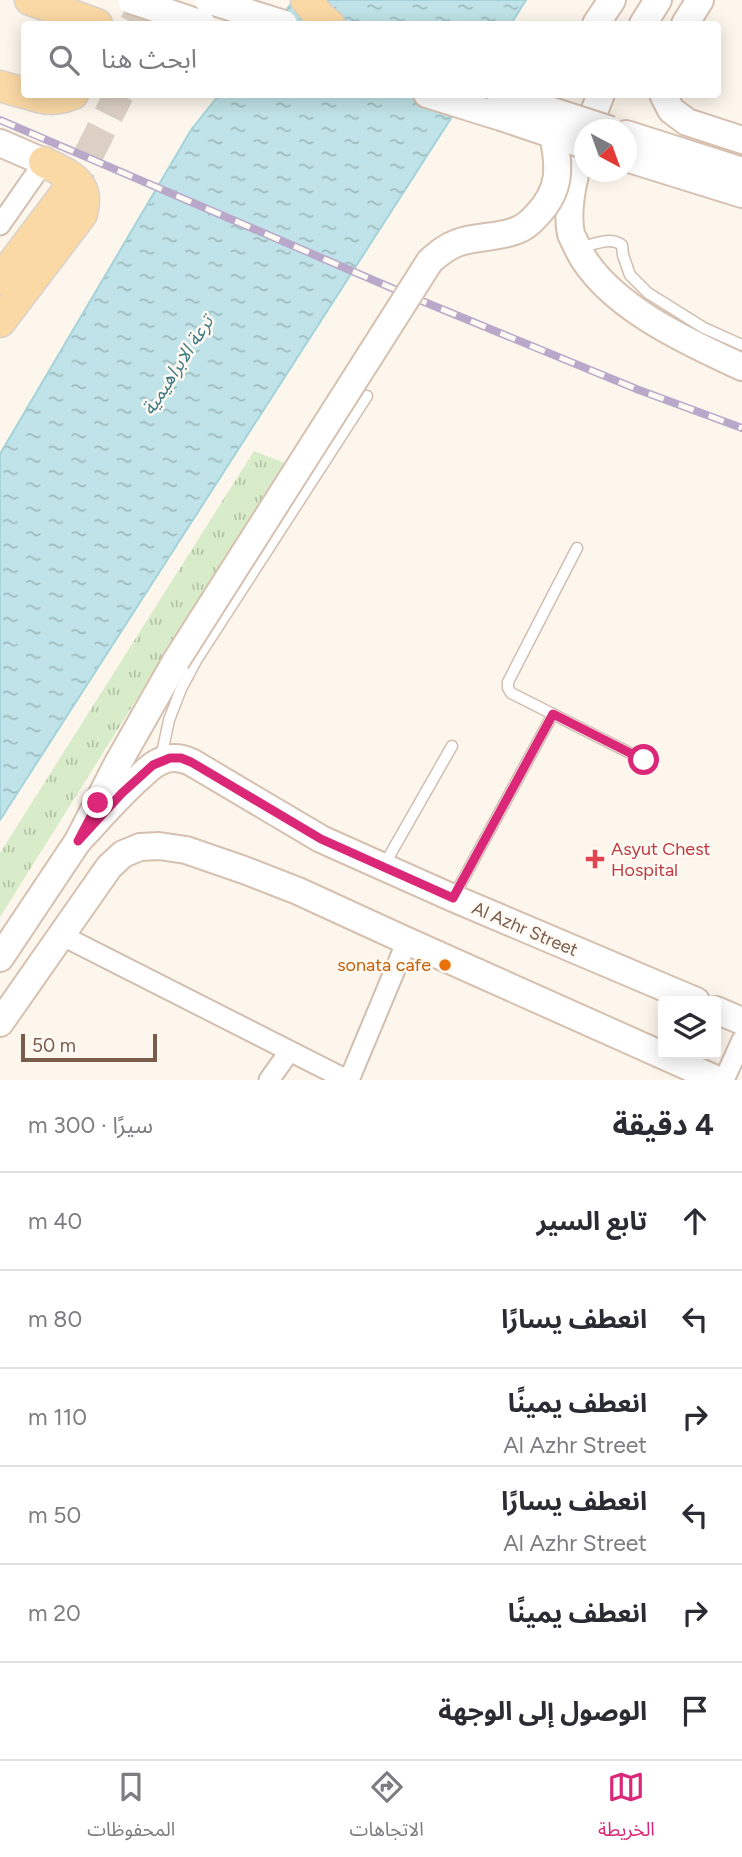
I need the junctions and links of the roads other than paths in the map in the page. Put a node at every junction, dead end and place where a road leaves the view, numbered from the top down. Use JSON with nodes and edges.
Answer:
{"nodes":[{"id":1,"x":208,"y":0,"type":"edge"},
{"id":2,"x":225,"y":0,"type":"edge"},
{"id":3,"x":306,"y":0,"type":"edge"},
{"id":4,"x":612,"y":0,"type":"edge"},
{"id":5,"x":659,"y":0,"type":"edge"},
{"id":6,"x":700,"y":0,"type":"edge"},
{"id":7,"x":38,"y":2,"type":"edge"},
{"id":8,"x":149,"y":4,"type":"edge"},
{"id":9,"x":83,"y":21,"type":"edge"},
{"id":10,"x":194,"y":21,"type":"edge"},
{"id":11,"x":206,"y":21,"type":"edge"},
{"id":12,"x":274,"y":21,"type":"edge"},
{"id":13,"x":325,"y":21,"type":"edge"},
{"id":14,"x":598,"y":21,"type":"edge"},
{"id":15,"x":645,"y":21,"type":"edge"},
{"id":16,"x":687,"y":21,"type":"edge"},
{"id":17,"x":0,"y":86,"type":"edge"},
{"id":18,"x":21,"y":92,"type":"edge"},
{"id":19,"x":41,"y":98,"type":"edge"},
{"id":20,"x":63,"y":98,"type":"edge"},
{"id":21,"x":439,"y":98,"type":"edge"},
{"id":22,"x":517,"y":98,"type":"edge"},
{"id":23,"x":599,"y":98,"type":"edge"},
{"id":24,"x":665,"y":98,"type":"edge"},
{"id":25,"x":579,"y":119,"type":"edge"},
{"id":26,"x":591,"y":119,"type":"edge"},
{"id":27,"x":553,"y":135,"type":"junction"},
{"id":28,"x":637,"y":138,"type":"edge"},
{"id":29,"x":742,"y":140,"type":"edge"},
{"id":30,"x":574,"y":142,"type":"edge"},
{"id":31,"x":0,"y":143,"type":"edge"},
{"id":32,"x":637,"y":161,"type":"edge"},
{"id":33,"x":742,"y":171,"type":"edge"},
{"id":34,"x":53,"y":180,"type":"junction"},
{"id":35,"x":574,"y":182,"type":"edge"},
{"id":36,"x":742,"y":194,"type":"edge"},
{"id":37,"x":0,"y":225,"type":"edge"},
{"id":38,"x":0,"y":249,"type":"edge"},
{"id":39,"x":578,"y":249,"type":"junction"},
{"id":40,"x":0,"y":281,"type":"edge"},
{"id":41,"x":0,"y":322,"type":"edge"},
{"id":42,"x":742,"y":345,"type":"edge"},
{"id":43,"x":742,"y":367,"type":"edge"},
{"id":44,"x":367,"y":396,"type":"dead end"},
{"id":45,"x":577,"y":548,"type":"dead end"},
{"id":46,"x":553,"y":714,"type":"junction"},
{"id":47,"x":452,"y":746,"type":"dead end"},
{"id":48,"x":644,"y":760,"type":"dead end"},
{"id":49,"x":160,"y":761,"type":"junction"},
{"id":50,"x":78,"y":841,"type":"junction"},
{"id":51,"x":383,"y":867,"type":"junction"},
{"id":52,"x":453,"y":898,"type":"junction"},
{"id":53,"x":61,"y":935,"type":"junction"},
{"id":54,"x":407,"y":941,"type":"junction"},
{"id":55,"x":0,"y":958,"type":"edge"},
{"id":56,"x":684,"y":996,"type":"edge"},
{"id":57,"x":721,"y":1012,"type":"edge"},
{"id":58,"x":742,"y":1021,"type":"edge"},
{"id":59,"x":0,"y":1023,"type":"edge"},
{"id":60,"x":742,"y":1040,"type":"edge"},
{"id":61,"x":289,"y":1052,"type":"junction"},
{"id":62,"x":269,"y":1080,"type":"edge"},
{"id":63,"x":348,"y":1080,"type":"edge"},
{"id":64,"x":718,"y":1080,"type":"edge"},
{"id":65,"x":724,"y":1080,"type":"edge"}],
"edges":[{"from":1,"to":12,"type":"main road","bridge":true},
{"from":2,"to":11,"type":"main road"},
{"from":3,"to":13,"type":"main road"},
{"from":4,"to":14,"type":"main road"},
{"from":5,"to":15,"type":"main road"},
{"from":6,"to":16,"type":"main road"},
{"from":7,"to":9,"type":"main road"},
{"from":8,"to":10,"type":"main road","bridge":true},
{"from":17,"to":18,"type":"main road"},
{"from":19,"to":20,"type":"main road"},
{"from":21,"to":27,"type":"main road","bridge":true},
{"from":22,"to":25,"type":"main road","bridge":true},
{"from":23,"to":26,"type":"main road"},
{"from":24,"to":29,"type":"main road"},
{"from":27,"to":30,"type":"main road","bridge":true},
{"from":27,"to":50,"type":"main road","bridge":true},
{"from":28,"to":33,"type":"main road"},
{"from":31,"to":34,"type":"main road"},
{"from":32,"to":36,"type":"main road"},
{"from":34,"to":37,"type":"street"},
{"from":34,"to":38,"type":"main road"},
{"from":34,"to":40,"type":"main road"},
{"from":34,"to":41,"type":"main road"},
{"from":35,"to":39,"type":"main road"},
{"from":39,"to":42,"type":"lane"},
{"from":39,"to":43,"type":"main road"},
{"from":44,"to":49,"type":"lane"},
{"from":45,"to":46,"type":"lane"},
{"from":46,"to":48,"type":"lane"},
{"from":46,"to":52,"type":"lane"},
{"from":47,"to":51,"type":"lane"},
{"from":49,"to":50,"type":"main road"},
{"from":49,"to":51,"type":"main road","name":"Al Azhr Street"},
{"from":50,"to":55,"type":"main road"},
{"from":51,"to":52,"type":"main road","name":"Al Azhr Street"},
{"from":52,"to":56,"type":"main road","name":"Al Azhr Street"},
{"from":53,"to":54,"type":"main road"},
{"from":53,"to":59,"type":"main road"},
{"from":53,"to":61,"type":"street"},
{"from":54,"to":63,"type":"street"},
{"from":54,"to":64,"type":"main road"},
{"from":57,"to":58,"type":"main road"},
{"from":60,"to":65,"type":"street"},
{"from":61,"to":62,"type":"street"},
{"from":61,"to":63,"type":"street"}]}
